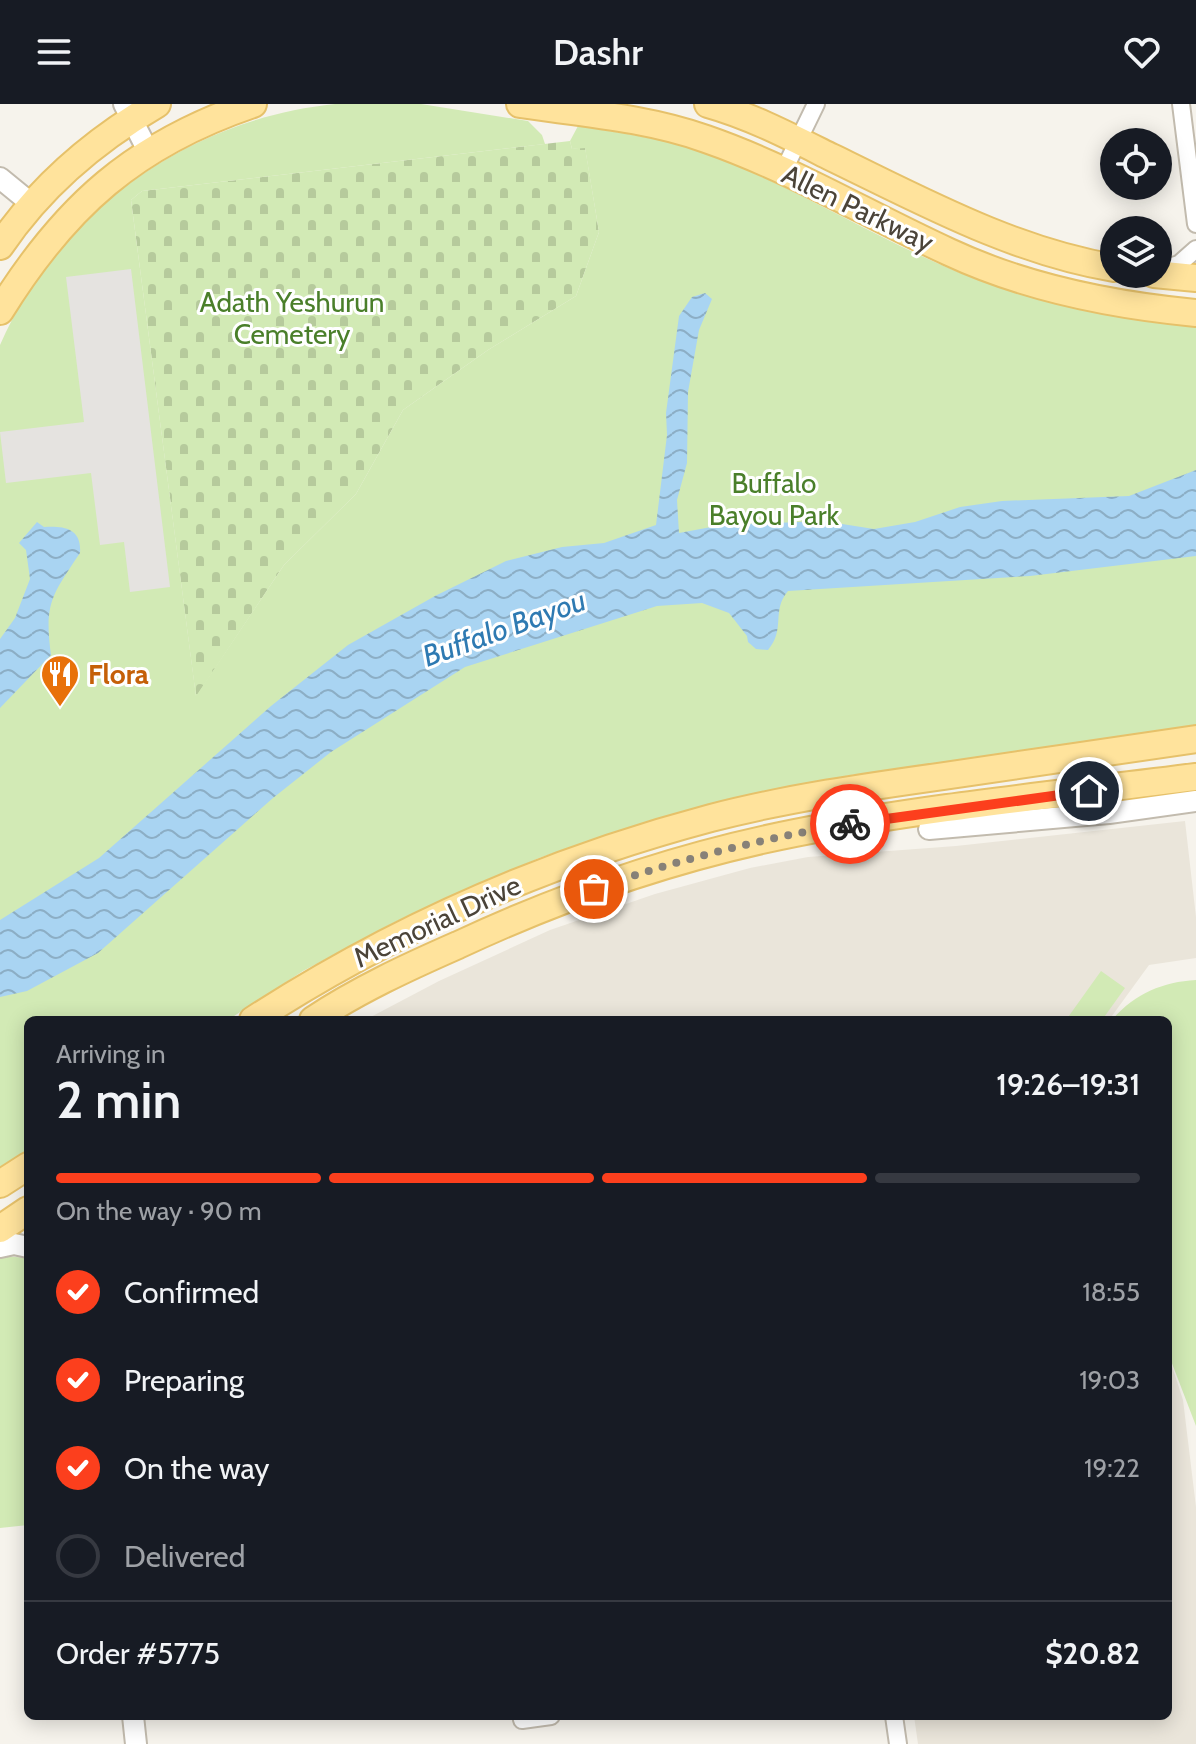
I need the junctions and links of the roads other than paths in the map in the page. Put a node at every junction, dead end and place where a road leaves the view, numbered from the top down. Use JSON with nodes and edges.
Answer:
{"nodes":[{"id":1,"x":157,"y":104,"type":"edge"},
{"id":2,"x":253,"y":104,"type":"edge"},
{"id":3,"x":520,"y":104,"type":"edge"},
{"id":4,"x":708,"y":104,"type":"edge"},
{"id":5,"x":816,"y":104,"type":"edge"},
{"id":6,"x":1181,"y":104,"type":"edge"},
{"id":7,"x":128,"y":112,"type":"edge"},
{"id":8,"x":798,"y":141,"type":"junction"},
{"id":9,"x":148,"y":151,"type":"junction"},
{"id":10,"x":783,"y":172,"type":"junction"},
{"id":11,"x":0,"y":178,"type":"edge"},
{"id":12,"x":33,"y":205,"type":"junction"},
{"id":13,"x":1196,"y":224,"type":"edge"},
{"id":14,"x":0,"y":246,"type":"edge"},
{"id":15,"x":1196,"y":249,"type":"edge"},
{"id":16,"x":1100,"y":265,"type":"edge"},
{"id":17,"x":1172,"y":266,"type":"edge"},
{"id":18,"x":1172,"y":274,"type":"edge"},
{"id":19,"x":1196,"y":278,"type":"edge"},
{"id":20,"x":0,"y":311,"type":"edge"},
{"id":21,"x":1196,"y":313,"type":"edge"},
{"id":22,"x":1196,"y":739,"type":"edge"},
{"id":23,"x":1196,"y":777,"type":"edge"},
{"id":24,"x":1196,"y":801,"type":"edge"},
{"id":25,"x":929,"y":829,"type":"joint"},
{"id":26,"x":761,"y":841,"type":"junction"},
{"id":27,"x":259,"y":1016,"type":"edge"},
{"id":28,"x":320,"y":1016,"type":"edge"},
{"id":29,"x":24,"y":1169,"type":"edge"},
{"id":30,"x":0,"y":1184,"type":"edge"},
{"id":31,"x":24,"y":1213,"type":"edge"},
{"id":32,"x":0,"y":1229,"type":"edge"},
{"id":33,"x":24,"y":1246,"type":"edge"},
{"id":34,"x":0,"y":1247,"type":"edge"},
{"id":35,"x":133,"y":1720,"type":"edge"},
{"id":36,"x":895,"y":1720,"type":"edge"},
{"id":37,"x":136,"y":1744,"type":"edge"},
{"id":38,"x":898,"y":1744,"type":"edge"}],
"edges":[{"from":1,"to":7,"type":"main road"},
{"from":2,"to":9,"type":"main road"},
{"from":3,"to":10,"type":"main road","name":"Allen Parkway"},
{"from":4,"to":8,"type":"main road","name":"Allen Parkway"},
{"from":5,"to":8,"type":"street"},
{"from":6,"to":13,"type":"street"},
{"from":7,"to":9,"type":"street"},
{"from":7,"to":12,"type":"main road"},
{"from":8,"to":10,"type":"street"},
{"from":8,"to":16,"type":"main road","name":"Allen Parkway"},
{"from":9,"to":20,"type":"main road"},
{"from":10,"to":21,"type":"main road","name":"Allen Parkway"},
{"from":11,"to":12,"type":"street"},
{"from":12,"to":14,"type":"main road"},
{"from":15,"to":17,"type":"street"},
{"from":18,"to":19,"type":"main road"},
{"from":22,"to":27,"type":"main road","name":"Memorial Drive"},
{"from":23,"to":26,"type":"main road","name":"Memorial Drive"},
{"from":24,"to":25,"type":"street"},
{"from":25,"to":26,"type":"main road"},
{"from":26,"to":28,"type":"main road","name":"Memorial Drive"},
{"from":29,"to":30,"type":"main road"},
{"from":31,"to":32,"type":"main road"},
{"from":33,"to":34,"type":"street"},
{"from":35,"to":37,"type":"street"},
{"from":36,"to":38,"type":"street"}]}
